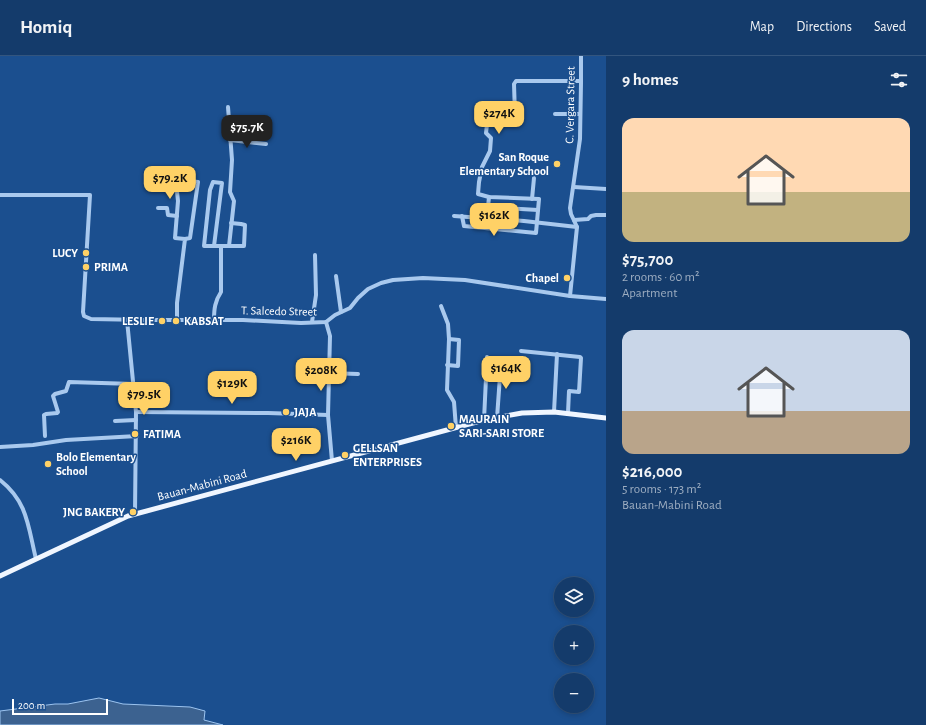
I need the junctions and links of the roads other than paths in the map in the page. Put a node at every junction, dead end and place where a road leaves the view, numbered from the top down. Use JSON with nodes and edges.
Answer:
{"nodes":[{"id":1,"x":581,"y":56,"type":"edge"},
{"id":2,"x":581,"y":81,"type":"junction"},
{"id":3,"x":228,"y":107,"type":"dead end"},
{"id":4,"x":555,"y":114,"type":"dead end"},
{"id":5,"x":580,"y":114,"type":"junction"},
{"id":6,"x":230,"y":140,"type":"junction"},
{"id":7,"x":266,"y":144,"type":"dead end"},
{"id":8,"x":534,"y":178,"type":"dead end"},
{"id":9,"x":574,"y":187,"type":"junction"},
{"id":10,"x":606,"y":189,"type":"edge"},
{"id":11,"x":0,"y":195,"type":"edge"},
{"id":12,"x":489,"y":197,"type":"junction"},
{"id":13,"x":532,"y":199,"type":"junction"},
{"id":14,"x":158,"y":208,"type":"dead end"},
{"id":15,"x":538,"y":210,"type":"junction"},
{"id":16,"x":606,"y":215,"type":"edge"},
{"id":17,"x":177,"y":216,"type":"junction"},
{"id":18,"x":454,"y":216,"type":"dead end"},
{"id":19,"x":462,"y":216,"type":"junction"},
{"id":20,"x":574,"y":220,"type":"junction"},
{"id":21,"x":537,"y":222,"type":"junction"},
{"id":22,"x":231,"y":224,"type":"junction"},
{"id":23,"x":577,"y":227,"type":"junction"},
{"id":24,"x":185,"y":239,"type":"junction"},
{"id":25,"x":214,"y":246,"type":"junction"},
{"id":26,"x":221,"y":246,"type":"junction"},
{"id":27,"x":229,"y":246,"type":"junction"},
{"id":28,"x":315,"y":255,"type":"dead end"},
{"id":29,"x":336,"y":276,"type":"dead end"},
{"id":30,"x":570,"y":296,"type":"junction"},
{"id":31,"x":606,"y":299,"type":"edge"},
{"id":32,"x":441,"y":306,"type":"dead end"},
{"id":33,"x":341,"y":312,"type":"junction"},
{"id":34,"x":127,"y":320,"type":"junction"},
{"id":35,"x":177,"y":320,"type":"junction"},
{"id":36,"x":214,"y":320,"type":"junction"},
{"id":37,"x":312,"y":322,"type":"junction"},
{"id":38,"x":326,"y":322,"type":"junction"},
{"id":39,"x":449,"y":339,"type":"junction"},
{"id":40,"x":521,"y":351,"type":"dead end"},
{"id":41,"x":557,"y":354,"type":"junction"},
{"id":42,"x":488,"y":357,"type":"dead end"},
{"id":43,"x":500,"y":362,"type":"dead end"},
{"id":44,"x":447,"y":365,"type":"junction"},
{"id":45,"x":329,"y":373,"type":"junction"},
{"id":46,"x":358,"y":374,"type":"dead end"},
{"id":47,"x":134,"y":384,"type":"junction"},
{"id":48,"x":136,"y":412,"type":"junction"},
{"id":49,"x":554,"y":412,"type":"junction"},
{"id":50,"x":568,"y":413,"type":"junction"},
{"id":51,"x":328,"y":416,"type":"junction"},
{"id":52,"x":497,"y":418,"type":"junction"},
{"id":53,"x":606,"y":418,"type":"edge"},
{"id":54,"x":136,"y":420,"type":"junction"},
{"id":55,"x":484,"y":420,"type":"junction"},
{"id":56,"x":115,"y":421,"type":"dead end"},
{"id":57,"x":456,"y":428,"type":"junction"},
{"id":58,"x":45,"y":436,"type":"dead end"},
{"id":59,"x":137,"y":436,"type":"junction"},
{"id":60,"x":0,"y":447,"type":"edge"},
{"id":61,"x":332,"y":461,"type":"junction"},
{"id":62,"x":0,"y":480,"type":"edge"},
{"id":63,"x":135,"y":514,"type":"junction"},
{"id":64,"x":36,"y":559,"type":"junction"},
{"id":65,"x":0,"y":576,"type":"edge"}],
"edges":[{"from":1,"to":2,"type":"street","name":"C. Vergara Street"},
{"from":2,"to":5,"type":"street","name":"C. Vergara Street"},
{"from":2,"to":12,"type":"street"},
{"from":3,"to":6,"type":"street"},
{"from":4,"to":5,"type":"street"},
{"from":5,"to":9,"type":"street","name":"C. Vergara Street"},
{"from":6,"to":7,"type":"street"},
{"from":6,"to":22,"type":"street"},
{"from":8,"to":13,"type":"street"},
{"from":9,"to":10,"type":"street"},
{"from":9,"to":20,"type":"street","name":"C. Vergara Street"},
{"from":11,"to":34,"type":"street","name":"T. Salcedo Street"},
{"from":12,"to":13,"type":"street"},
{"from":12,"to":15,"type":"street"},
{"from":13,"to":15,"type":"street"},
{"from":14,"to":17,"type":"street"},
{"from":15,"to":21,"type":"street"},
{"from":16,"to":20,"type":"street"},
{"from":17,"to":24,"type":"street"},
{"from":17,"to":24,"type":"street"},
{"from":18,"to":19,"type":"street"},
{"from":19,"to":21,"type":"street"},
{"from":19,"to":21,"type":"street"},
{"from":20,"to":23,"type":"street","name":"C. Vergara Street"},
{"from":21,"to":23,"type":"street"},
{"from":22,"to":27,"type":"street"},
{"from":22,"to":27,"type":"street"},
{"from":23,"to":30,"type":"street","name":"C. Vergara Street"},
{"from":24,"to":35,"type":"street"},
{"from":25,"to":25,"type":"street"},
{"from":25,"to":26,"type":"street"},
{"from":26,"to":27,"type":"street"},
{"from":26,"to":36,"type":"street"},
{"from":28,"to":37,"type":"street"},
{"from":29,"to":33,"type":"street"},
{"from":30,"to":31,"type":"street","name":"T. Salcedo Street"},
{"from":30,"to":33,"type":"street","name":"T. Salcedo Street"},
{"from":32,"to":39,"type":"street"},
{"from":33,"to":38,"type":"street","name":"T. Salcedo Street"},
{"from":34,"to":35,"type":"street","name":"T. Salcedo Street"},
{"from":34,"to":47,"type":"street"},
{"from":35,"to":36,"type":"street","name":"T. Salcedo Street"},
{"from":36,"to":37,"type":"street","name":"T. Salcedo Street"},
{"from":37,"to":38,"type":"street","name":"T. Salcedo Street"},
{"from":38,"to":45,"type":"street"},
{"from":39,"to":44,"type":"street"},
{"from":39,"to":44,"type":"street"},
{"from":40,"to":41,"type":"street"},
{"from":41,"to":49,"type":"street"},
{"from":41,"to":50,"type":"street"},
{"from":42,"to":55,"type":"street"},
{"from":43,"to":52,"type":"street"},
{"from":44,"to":57,"type":"street"},
{"from":45,"to":46,"type":"street"},
{"from":45,"to":51,"type":"street"},
{"from":47,"to":48,"type":"street"},
{"from":47,"to":58,"type":"street"},
{"from":48,"to":51,"type":"street"},
{"from":48,"to":54,"type":"street"},
{"from":49,"to":50,"type":"main road","name":"Bauan-Mabini Road"},
{"from":49,"to":52,"type":"main road","name":"Bauan-Mabini Road"},
{"from":50,"to":53,"type":"main road","name":"Bauan-Mabini Road"},
{"from":51,"to":61,"type":"street"},
{"from":52,"to":55,"type":"main road","name":"Bauan-Mabini Road"},
{"from":54,"to":56,"type":"street"},
{"from":54,"to":59,"type":"street"},
{"from":55,"to":57,"type":"main road","name":"Bauan-Mabini Road"},
{"from":57,"to":61,"type":"main road","name":"Bauan-Mabini Road"},
{"from":59,"to":60,"type":"street"},
{"from":59,"to":63,"type":"street"},
{"from":61,"to":63,"type":"main road","name":"Bauan-Mabini Road"},
{"from":62,"to":64,"type":"street"},
{"from":63,"to":64,"type":"main road","name":"Bauan-Mabini Road"},
{"from":64,"to":65,"type":"main road","name":"Bauan-Mabini Road"}]}
